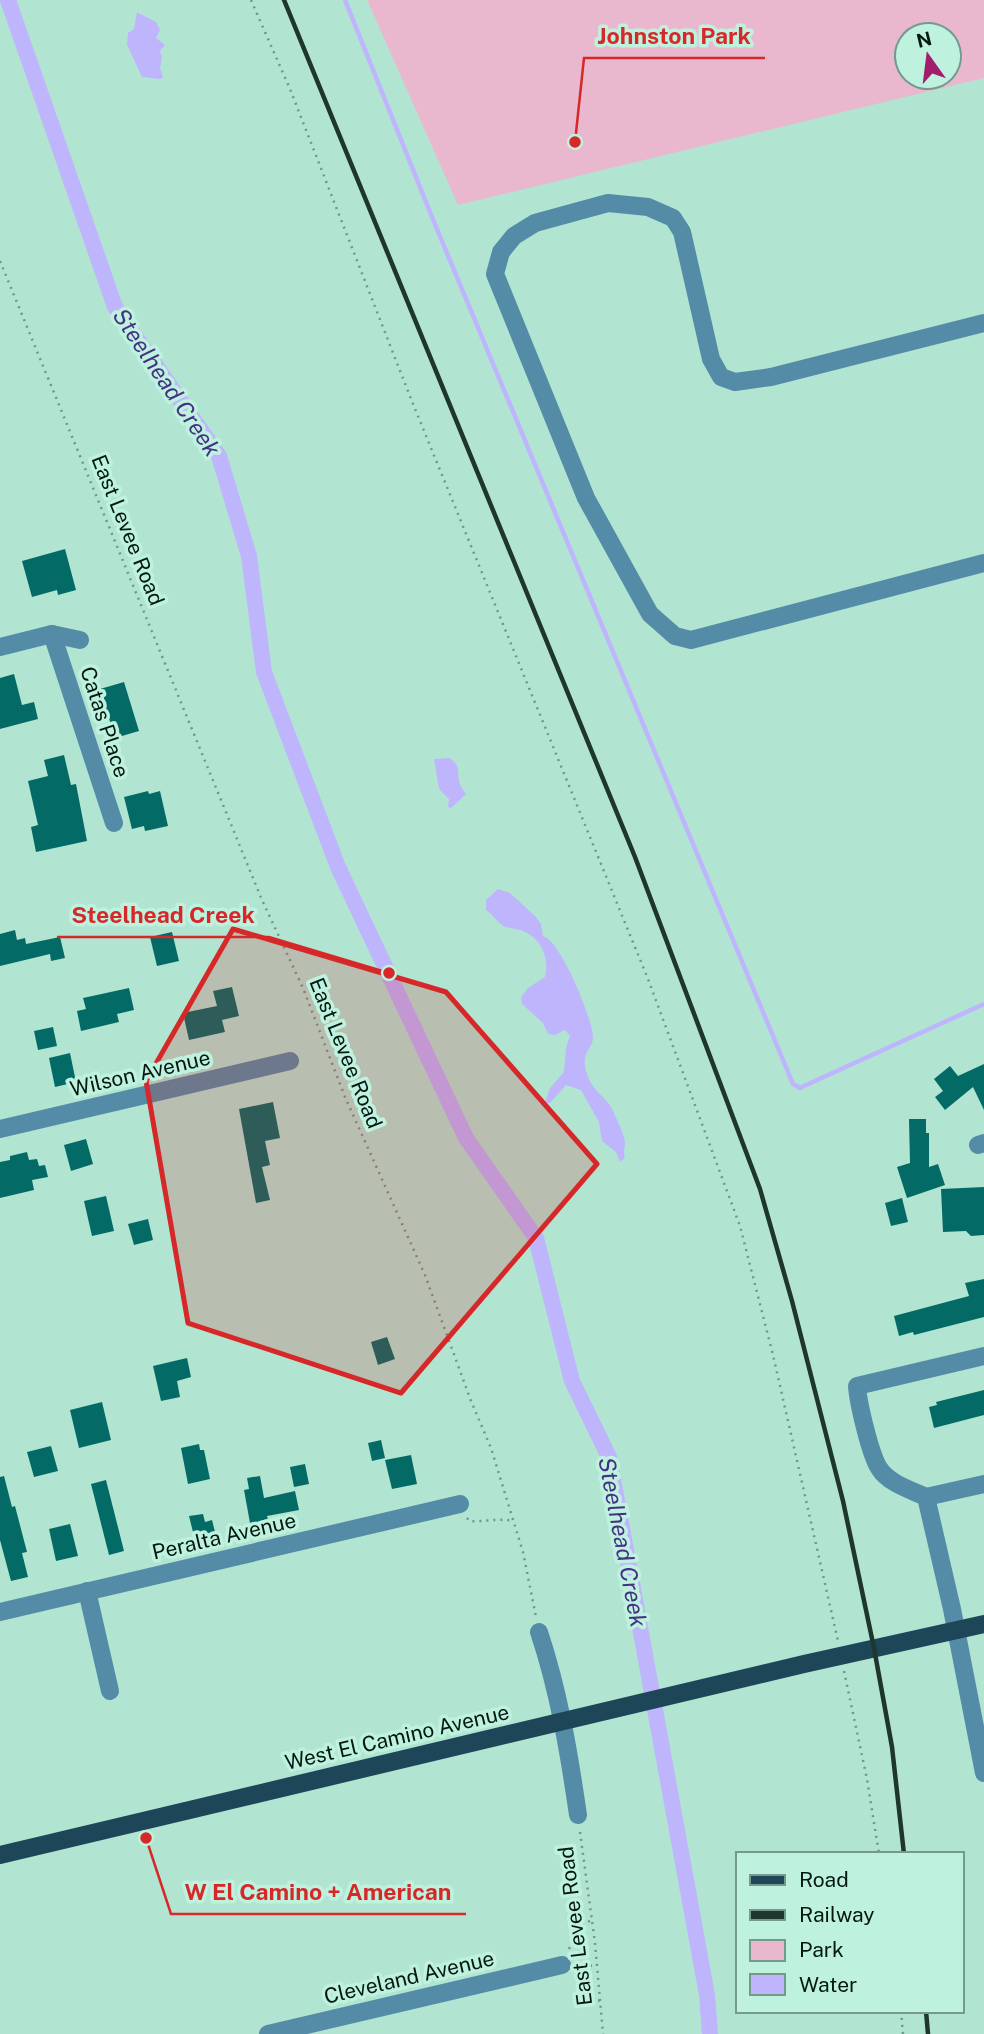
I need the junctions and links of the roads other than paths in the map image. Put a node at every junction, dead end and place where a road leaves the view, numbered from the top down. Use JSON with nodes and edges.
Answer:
{"nodes":[{"id":1,"x":984,"y":323,"type":"edge"},
{"id":2,"x":984,"y":563,"type":"edge"},
{"id":3,"x":52,"y":634,"type":"junction"},
{"id":4,"x":80,"y":640,"type":"dead end"},
{"id":5,"x":0,"y":647,"type":"edge"},
{"id":6,"x":114,"y":823,"type":"dead end"},
{"id":7,"x":290,"y":1061,"type":"dead end"},
{"id":8,"x":0,"y":1129,"type":"edge"},
{"id":9,"x":984,"y":1356,"type":"edge"},
{"id":10,"x":984,"y":1484,"type":"edge"},
{"id":11,"x":926,"y":1497,"type":"junction"},
{"id":12,"x":460,"y":1504,"type":"road end"},
{"id":13,"x":87,"y":1591,"type":"junction"},
{"id":14,"x":0,"y":1612,"type":"edge"},
{"id":15,"x":984,"y":1624,"type":"edge"},
{"id":16,"x":956,"y":1630,"type":"junction"},
{"id":17,"x":539,"y":1632,"type":"road end"},
{"id":18,"x":110,"y":1692,"type":"dead end"},
{"id":19,"x":563,"y":1721,"type":"junction"},
{"id":20,"x":983,"y":1768,"type":"edge"},
{"id":21,"x":578,"y":1815,"type":"road end"},
{"id":22,"x":0,"y":1855,"type":"edge"},
{"id":23,"x":566,"y":1960,"type":"road end"},
{"id":24,"x":325,"y":2027,"type":"edge"},
{"id":25,"x":268,"y":2034,"type":"edge"}],
"edges":[{"from":1,"to":2,"type":"street"},
{"from":3,"to":4,"type":"street"},
{"from":3,"to":5,"type":"street"},
{"from":3,"to":6,"type":"street","name":"Catas Place"},
{"from":7,"to":8,"type":"street","name":"Wilson Avenue"},
{"from":9,"to":11,"type":"street"},
{"from":10,"to":11,"type":"street"},
{"from":11,"to":16,"type":"street"},
{"from":12,"to":13,"type":"street","name":"Peralta Avenue"},
{"from":13,"to":14,"type":"street","name":"Peralta Avenue"},
{"from":13,"to":18,"type":"street"},
{"from":15,"to":16,"type":"main road","name":"West El Camino Avenue"},
{"from":16,"to":19,"type":"main road","name":"West El Camino Avenue"},
{"from":16,"to":20,"type":"street"},
{"from":17,"to":19,"type":"street"},
{"from":19,"to":21,"type":"street"},
{"from":19,"to":22,"type":"main road","name":"West El Camino Avenue"},
{"from":23,"to":24,"type":"street","name":"Cleveland Avenue"},
{"from":24,"to":25,"type":"street","name":"Cleveland Avenue"}]}
